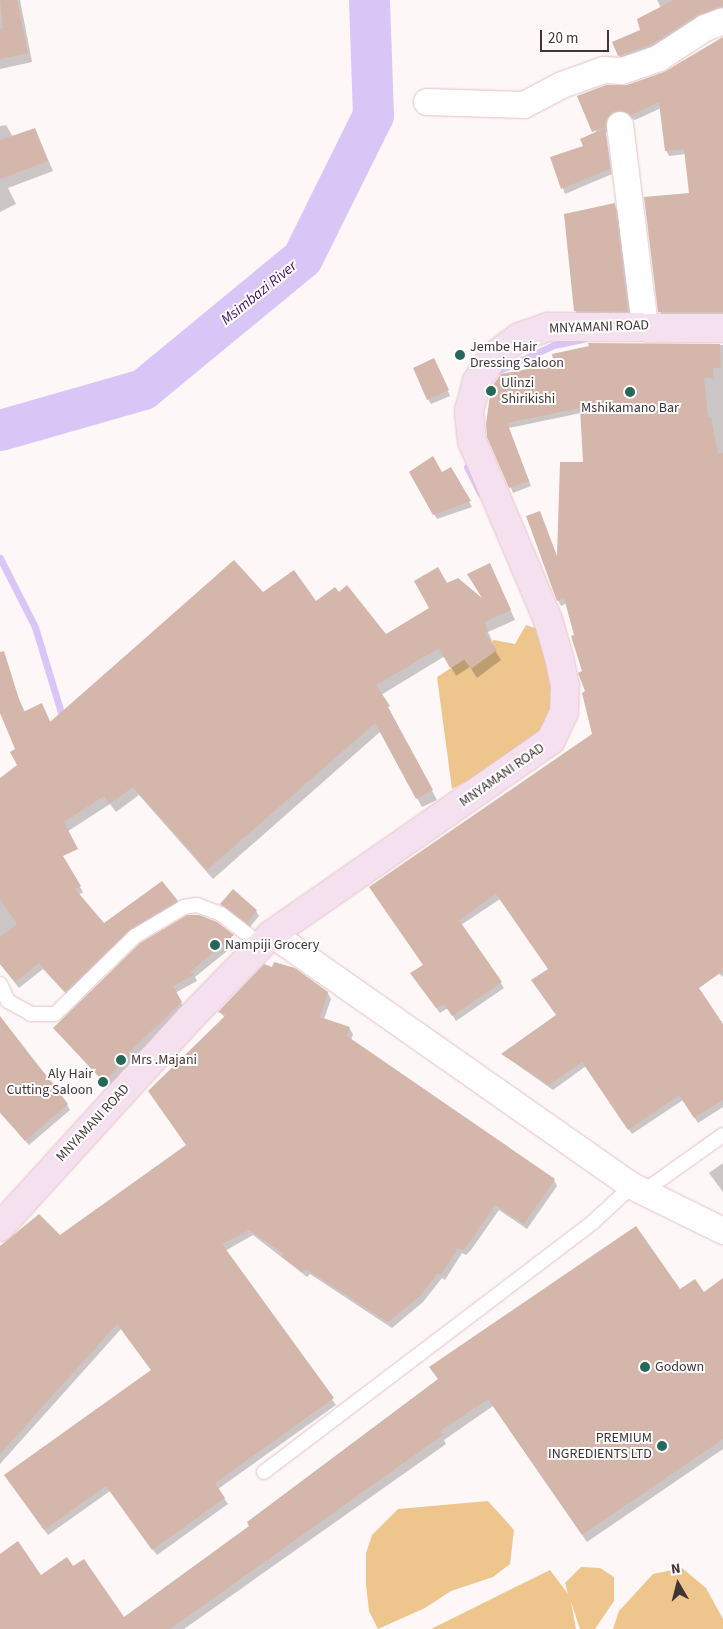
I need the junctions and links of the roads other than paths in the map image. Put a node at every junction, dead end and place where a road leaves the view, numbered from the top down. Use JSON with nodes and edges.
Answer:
{"nodes":[{"id":1,"x":723,"y":21,"type":"edge"},
{"id":2,"x":427,"y":102,"type":"dead end"},
{"id":3,"x":620,"y":125,"type":"dead end"},
{"id":4,"x":645,"y":325,"type":"junction"},
{"id":5,"x":723,"y":328,"type":"edge"},
{"id":6,"x":266,"y":939,"type":"junction"},
{"id":7,"x":0,"y":984,"type":"edge"},
{"id":8,"x":723,"y":1135,"type":"edge"},
{"id":9,"x":638,"y":1189,"type":"junction"},
{"id":10,"x":0,"y":1227,"type":"edge"},
{"id":11,"x":723,"y":1231,"type":"edge"},
{"id":12,"x":264,"y":1472,"type":"dead end"}],
"edges":[{"from":1,"to":2,"type":"street"},
{"from":3,"to":4,"type":"street"},
{"from":4,"to":5,"type":"street","name":"MNYAMANI ROAD"},
{"from":4,"to":6,"type":"street","name":"MNYAMANI ROAD"},
{"from":6,"to":7,"type":"lane"},
{"from":6,"to":9,"type":"street"},
{"from":6,"to":10,"type":"street","name":"MNYAMANI ROAD"},
{"from":8,"to":9,"type":"lane"},
{"from":9,"to":11,"type":"street"},
{"from":9,"to":12,"type":"lane"}]}
